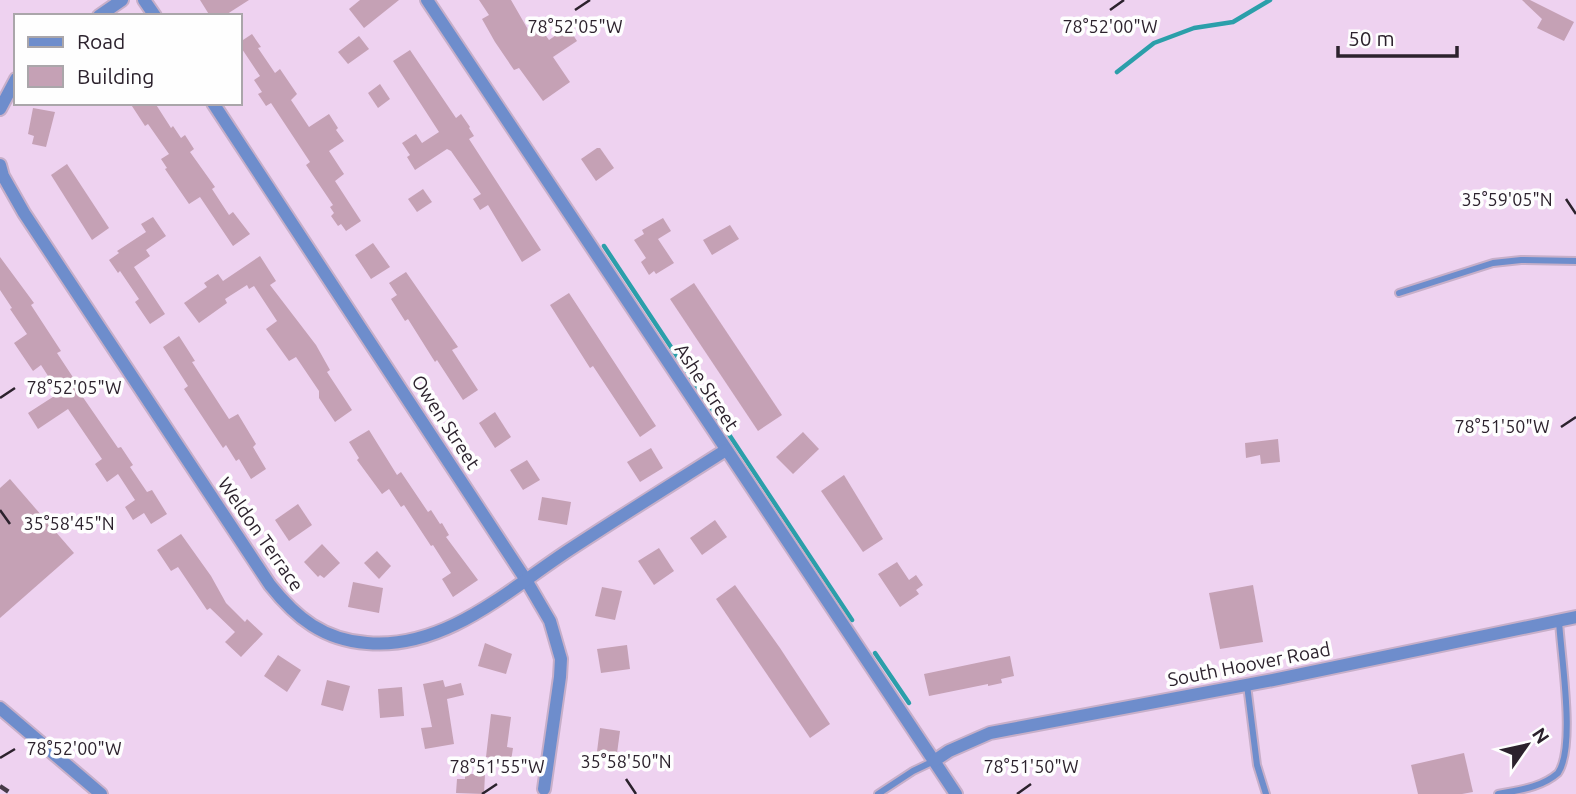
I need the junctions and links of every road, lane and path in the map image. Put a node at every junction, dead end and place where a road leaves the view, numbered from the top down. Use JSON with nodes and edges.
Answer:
{"nodes":[{"id":1,"x":122,"y":0,"type":"edge"},
{"id":2,"x":427,"y":0,"type":"edge"},
{"id":3,"x":102,"y":14,"type":"edge"},
{"id":4,"x":14,"y":83,"type":"edge"},
{"id":5,"x":214,"y":105,"type":"edge"},
{"id":6,"x":0,"y":109,"type":"edge"},
{"id":7,"x":0,"y":165,"type":"edge"},
{"id":8,"x":1576,"y":261,"type":"edge"},
{"id":9,"x":1399,"y":293,"type":"dead end"},
{"id":10,"x":726,"y":450,"type":"junction"},
{"id":11,"x":526,"y":580,"type":"junction"},
{"id":12,"x":1576,"y":617,"type":"edge"},
{"id":13,"x":1559,"y":621,"type":"junction"},
{"id":14,"x":1247,"y":685,"type":"junction"},
{"id":15,"x":0,"y":708,"type":"edge"},
{"id":16,"x":934,"y":761,"type":"junction"},
{"id":17,"x":544,"y":789,"type":"dead end"},
{"id":18,"x":101,"y":794,"type":"edge"},
{"id":19,"x":878,"y":794,"type":"edge"},
{"id":20,"x":956,"y":794,"type":"edge"},
{"id":21,"x":1266,"y":794,"type":"edge"},
{"id":22,"x":1498,"y":794,"type":"edge"}],
"edges":[{"from":1,"to":3,"type":"street"},
{"from":2,"to":10,"type":"street","name":"Ashe Street"},
{"from":4,"to":6,"type":"street"},
{"from":5,"to":11,"type":"street","name":"Owen Street"},
{"from":7,"to":11,"type":"street","name":"Weldon Terrace"},
{"from":8,"to":9,"type":"lane"},
{"from":10,"to":11,"type":"street","name":"Weldon Terrace"},
{"from":10,"to":16,"type":"street","name":"Ashe Street"},
{"from":11,"to":17,"type":"street","name":"Owen Street"},
{"from":12,"to":13,"type":"street","name":"South Hoover Road"},
{"from":13,"to":14,"type":"street","name":"South Hoover Road"},
{"from":13,"to":22,"type":"lane"},
{"from":14,"to":16,"type":"street","name":"South Hoover Road"},
{"from":14,"to":21,"type":"lane"},
{"from":15,"to":18,"type":"street"},
{"from":16,"to":19,"type":"lane"},
{"from":16,"to":20,"type":"street","name":"Ashe Street"}]}
